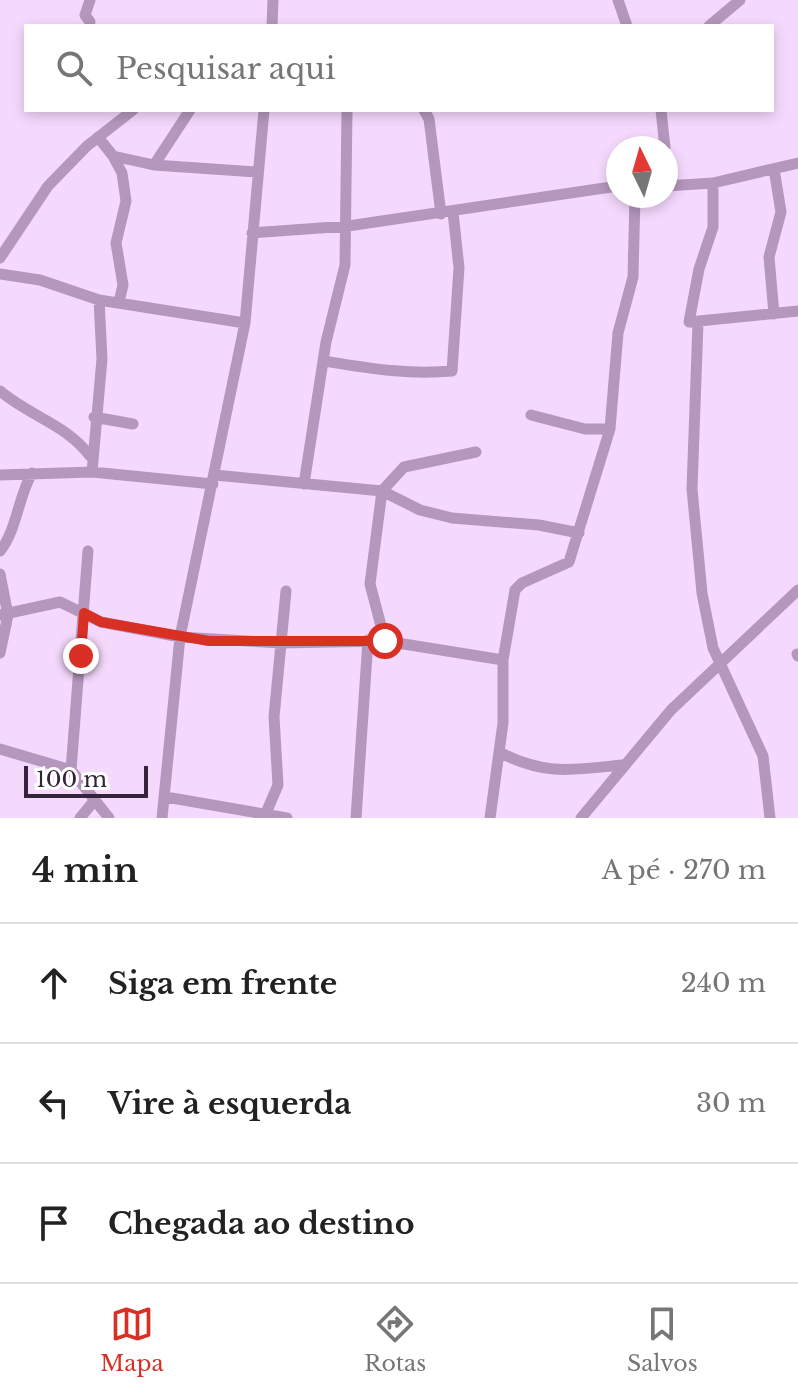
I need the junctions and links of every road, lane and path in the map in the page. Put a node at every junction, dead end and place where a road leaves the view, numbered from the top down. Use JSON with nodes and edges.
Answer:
{"nodes":[{"id":1,"x":90,"y":0,"type":"edge"},
{"id":2,"x":273,"y":0,"type":"edge"},
{"id":3,"x":618,"y":0,"type":"edge"},
{"id":4,"x":740,"y":0,"type":"edge"},
{"id":5,"x":90,"y":22,"type":"dead end"},
{"id":6,"x":272,"y":24,"type":"edge"},
{"id":7,"x":626,"y":24,"type":"edge"},
{"id":8,"x":711,"y":24,"type":"edge"},
{"id":9,"x":130,"y":112,"type":"edge"},
{"id":10,"x":189,"y":112,"type":"edge"},
{"id":11,"x":264,"y":112,"type":"edge"},
{"id":12,"x":347,"y":112,"type":"edge"},
{"id":13,"x":425,"y":112,"type":"edge"},
{"id":14,"x":661,"y":112,"type":"edge"},
{"id":15,"x":664,"y":136,"type":"edge"},
{"id":16,"x":98,"y":137,"type":"junction"},
{"id":17,"x":113,"y":156,"type":"junction"},
{"id":18,"x":798,"y":163,"type":"edge"},
{"id":19,"x":154,"y":165,"type":"junction"},
{"id":20,"x":774,"y":169,"type":"junction"},
{"id":21,"x":257,"y":172,"type":"junction"},
{"id":22,"x":713,"y":183,"type":"junction"},
{"id":23,"x":678,"y":185,"type":"edge"},
{"id":24,"x":606,"y":188,"type":"edge"},
{"id":25,"x":635,"y":208,"type":"edge"},
{"id":26,"x":447,"y":213,"type":"junction"},
{"id":27,"x":348,"y":226,"type":"junction"},
{"id":28,"x":252,"y":233,"type":"junction"},
{"id":29,"x":0,"y":258,"type":"edge"},
{"id":30,"x":0,"y":274,"type":"edge"},
{"id":31,"x":99,"y":300,"type":"junction"},
{"id":32,"x":119,"y":302,"type":"junction"},
{"id":33,"x":798,"y":311,"type":"edge"},
{"id":34,"x":774,"y":314,"type":"junction"},
{"id":35,"x":245,"y":323,"type":"junction"},
{"id":36,"x":698,"y":323,"type":"junction"},
{"id":37,"x":324,"y":361,"type":"junction"},
{"id":38,"x":0,"y":391,"type":"edge"},
{"id":39,"x":531,"y":415,"type":"dead end"},
{"id":40,"x":94,"y":417,"type":"junction"},
{"id":41,"x":133,"y":424,"type":"dead end"},
{"id":42,"x":610,"y":429,"type":"junction"},
{"id":43,"x":476,"y":452,"type":"dead end"},
{"id":44,"x":90,"y":456,"type":"junction"},
{"id":45,"x":92,"y":472,"type":"junction"},
{"id":46,"x":32,"y":473,"type":"junction"},
{"id":47,"x":0,"y":475,"type":"edge"},
{"id":48,"x":214,"y":480,"type":"junction"},
{"id":49,"x":304,"y":484,"type":"junction"},
{"id":50,"x":382,"y":491,"type":"junction"},
{"id":51,"x":579,"y":533,"type":"junction"},
{"id":52,"x":5,"y":536,"type":"edge"},
{"id":53,"x":0,"y":551,"type":"edge"},
{"id":54,"x":88,"y":551,"type":"dead end"},
{"id":55,"x":0,"y":574,"type":"edge"},
{"id":56,"x":798,"y":590,"type":"edge"},
{"id":57,"x":286,"y":591,"type":"dead end"},
{"id":58,"x":84,"y":613,"type":"junction"},
{"id":59,"x":4,"y":615,"type":"edge"},
{"id":60,"x":180,"y":637,"type":"junction"},
{"id":61,"x":368,"y":640,"type":"junction"},
{"id":62,"x":385,"y":641,"type":"junction"},
{"id":63,"x":281,"y":643,"type":"junction"},
{"id":64,"x":0,"y":653,"type":"edge"},
{"id":65,"x":503,"y":660,"type":"junction"},
{"id":66,"x":720,"y":666,"type":"junction"},
{"id":67,"x":0,"y":749,"type":"edge"},
{"id":68,"x":499,"y":752,"type":"junction"},
{"id":69,"x":622,"y":765,"type":"junction"},
{"id":70,"x":71,"y":770,"type":"junction"},
{"id":71,"x":166,"y":797,"type":"junction"},
{"id":72,"x":94,"y":801,"type":"junction"},
{"id":73,"x":262,"y":814,"type":"edge"},
{"id":74,"x":80,"y":818,"type":"edge"},
{"id":75,"x":109,"y":818,"type":"edge"},
{"id":76,"x":162,"y":818,"type":"edge"},
{"id":77,"x":287,"y":818,"type":"edge"},
{"id":78,"x":356,"y":818,"type":"edge"},
{"id":79,"x":490,"y":818,"type":"edge"},
{"id":80,"x":581,"y":818,"type":"edge"},
{"id":81,"x":770,"y":818,"type":"edge"}],
"edges":[{"from":1,"to":5,"type":"street"},
{"from":2,"to":6,"type":"street"},
{"from":3,"to":7,"type":"street"},
{"from":4,"to":8,"type":"street"},
{"from":9,"to":16,"type":"street"},
{"from":10,"to":19,"type":"street"},
{"from":11,"to":21,"type":"street"},
{"from":12,"to":27,"type":"street"},
{"from":13,"to":26,"type":"street"},
{"from":14,"to":15,"type":"street"},
{"from":16,"to":17,"type":"street"},
{"from":16,"to":29,"type":"street"},
{"from":17,"to":19,"type":"street"},
{"from":17,"to":32,"type":"street"},
{"from":18,"to":20,"type":"street"},
{"from":19,"to":21,"type":"street"},
{"from":20,"to":22,"type":"street"},
{"from":20,"to":34,"type":"street"},
{"from":21,"to":28,"type":"street"},
{"from":22,"to":23,"type":"street"},
{"from":22,"to":36,"type":"street"},
{"from":24,"to":26,"type":"street"},
{"from":25,"to":42,"type":"street"},
{"from":26,"to":27,"type":"street"},
{"from":26,"to":37,"type":"street"},
{"from":27,"to":28,"type":"street"},
{"from":27,"to":37,"type":"street"},
{"from":28,"to":35,"type":"street"},
{"from":30,"to":31,"type":"street"},
{"from":31,"to":32,"type":"street"},
{"from":31,"to":40,"type":"street"},
{"from":32,"to":35,"type":"street"},
{"from":33,"to":34,"type":"street"},
{"from":34,"to":36,"type":"street"},
{"from":35,"to":48,"type":"street"},
{"from":36,"to":66,"type":"street"},
{"from":37,"to":49,"type":"street"},
{"from":38,"to":44,"type":"street"},
{"from":39,"to":42,"type":"street"},
{"from":40,"to":41,"type":"street"},
{"from":40,"to":44,"type":"street"},
{"from":42,"to":51,"type":"street"},
{"from":43,"to":50,"type":"street"},
{"from":44,"to":45,"type":"street"},
{"from":45,"to":46,"type":"street"},
{"from":45,"to":48,"type":"street"},
{"from":46,"to":47,"type":"street"},
{"from":46,"to":52,"type":"street"},
{"from":48,"to":49,"type":"street"},
{"from":48,"to":60,"type":"street"},
{"from":49,"to":50,"type":"street"},
{"from":50,"to":51,"type":"street"},
{"from":50,"to":62,"type":"street"},
{"from":51,"to":65,"type":"street"},
{"from":52,"to":53,"type":"street"},
{"from":54,"to":58,"type":"street"},
{"from":55,"to":59,"type":"street"},
{"from":56,"to":66,"type":"street"},
{"from":57,"to":63,"type":"street"},
{"from":58,"to":59,"type":"street"},
{"from":58,"to":60,"type":"street"},
{"from":58,"to":70,"type":"street"},
{"from":59,"to":64,"type":"street"},
{"from":60,"to":63,"type":"street"},
{"from":60,"to":71,"type":"street"},
{"from":61,"to":62,"type":"street"},
{"from":61,"to":63,"type":"street"},
{"from":61,"to":78,"type":"street"},
{"from":62,"to":65,"type":"street"},
{"from":63,"to":73,"type":"street"},
{"from":65,"to":68,"type":"street"},
{"from":66,"to":69,"type":"street"},
{"from":66,"to":81,"type":"street"},
{"from":67,"to":70,"type":"street"},
{"from":68,"to":69,"type":"street"},
{"from":68,"to":79,"type":"street"},
{"from":69,"to":80,"type":"street"},
{"from":70,"to":72,"type":"street"},
{"from":71,"to":73,"type":"street"},
{"from":71,"to":76,"type":"street"},
{"from":72,"to":74,"type":"street"},
{"from":72,"to":75,"type":"street"},
{"from":73,"to":77,"type":"street"}]}
